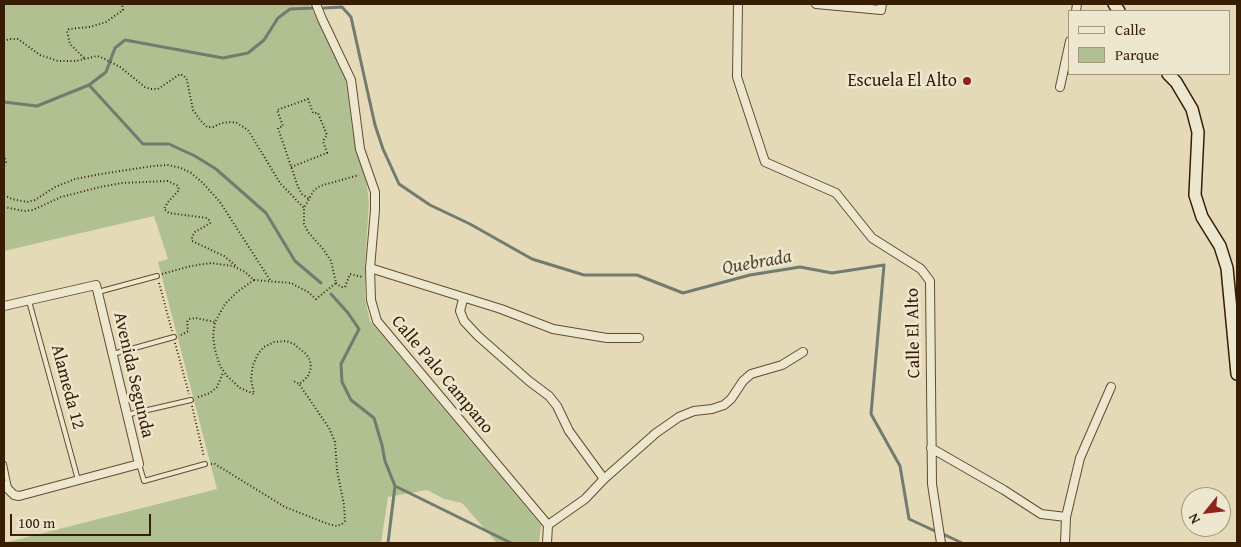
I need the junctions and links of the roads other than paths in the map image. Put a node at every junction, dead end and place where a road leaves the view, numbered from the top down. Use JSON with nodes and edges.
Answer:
{"nodes":[{"id":1,"x":316,"y":4,"type":"edge"},
{"id":2,"x":738,"y":4,"type":"edge"},
{"id":3,"x":816,"y":4,"type":"edge"},
{"id":4,"x":882,"y":4,"type":"edge"},
{"id":5,"x":1068,"y":50,"type":"edge"},
{"id":6,"x":1169,"y":75,"type":"edge"},
{"id":7,"x":1060,"y":87,"type":"dead end"},
{"id":8,"x":370,"y":268,"type":"junction"},
{"id":9,"x":157,"y":276,"type":"road end"},
{"id":10,"x":98,"y":292,"type":"junction"},
{"id":11,"x":464,"y":299,"type":"junction"},
{"id":12,"x":28,"y":301,"type":"junction"},
{"id":13,"x":4,"y":306,"type":"edge"},
{"id":14,"x":174,"y":337,"type":"road end"},
{"id":15,"x":639,"y":338,"type":"dead end"},
{"id":16,"x":803,"y":352,"type":"dead end"},
{"id":17,"x":112,"y":354,"type":"junction"},
{"id":18,"x":1237,"y":374,"type":"edge"},
{"id":19,"x":1111,"y":388,"type":"dead end"},
{"id":20,"x":190,"y":400,"type":"road end"},
{"id":21,"x":126,"y":415,"type":"junction"},
{"id":22,"x":931,"y":448,"type":"junction"},
{"id":23,"x":4,"y":464,"type":"edge"},
{"id":24,"x":139,"y":464,"type":"junction"},
{"id":25,"x":205,"y":464,"type":"road end"},
{"id":26,"x":604,"y":479,"type":"junction"},
{"id":27,"x":78,"y":480,"type":"junction"},
{"id":28,"x":7,"y":488,"type":"edge"},
{"id":29,"x":1066,"y":517,"type":"junction"},
{"id":30,"x":548,"y":525,"type":"junction"},
{"id":31,"x":547,"y":543,"type":"edge"},
{"id":32,"x":940,"y":543,"type":"edge"},
{"id":33,"x":1065,"y":543,"type":"edge"}],
"edges":[{"from":1,"to":8,"type":"street","name":"Calle Palo Campano"},
{"from":2,"to":22,"type":"street","name":"Calle El Alto"},
{"from":3,"to":4,"type":"street"},
{"from":5,"to":7,"type":"street"},
{"from":6,"to":18,"type":"main road"},
{"from":8,"to":11,"type":"street"},
{"from":8,"to":30,"type":"street","name":"Calle Palo Campano"},
{"from":9,"to":10,"type":"lane"},
{"from":10,"to":12,"type":"street"},
{"from":10,"to":17,"type":"street","name":"Avenida Segunda"},
{"from":11,"to":15,"type":"street"},
{"from":11,"to":26,"type":"street"},
{"from":12,"to":13,"type":"street"},
{"from":12,"to":27,"type":"lane","name":"Alameda 12"},
{"from":14,"to":17,"type":"lane"},
{"from":16,"to":26,"type":"street"},
{"from":17,"to":21,"type":"street","name":"Avenida Segunda"},
{"from":19,"to":29,"type":"street"},
{"from":20,"to":21,"type":"lane"},
{"from":21,"to":24,"type":"street","name":"Avenida Segunda"},
{"from":22,"to":29,"type":"street"},
{"from":22,"to":32,"type":"street","name":"Calle El Alto"},
{"from":23,"to":28,"type":"lane"},
{"from":24,"to":25,"type":"lane"},
{"from":24,"to":27,"type":"street"},
{"from":26,"to":30,"type":"street"},
{"from":27,"to":28,"type":"street"},
{"from":29,"to":33,"type":"street"},
{"from":30,"to":31,"type":"street"}]}
